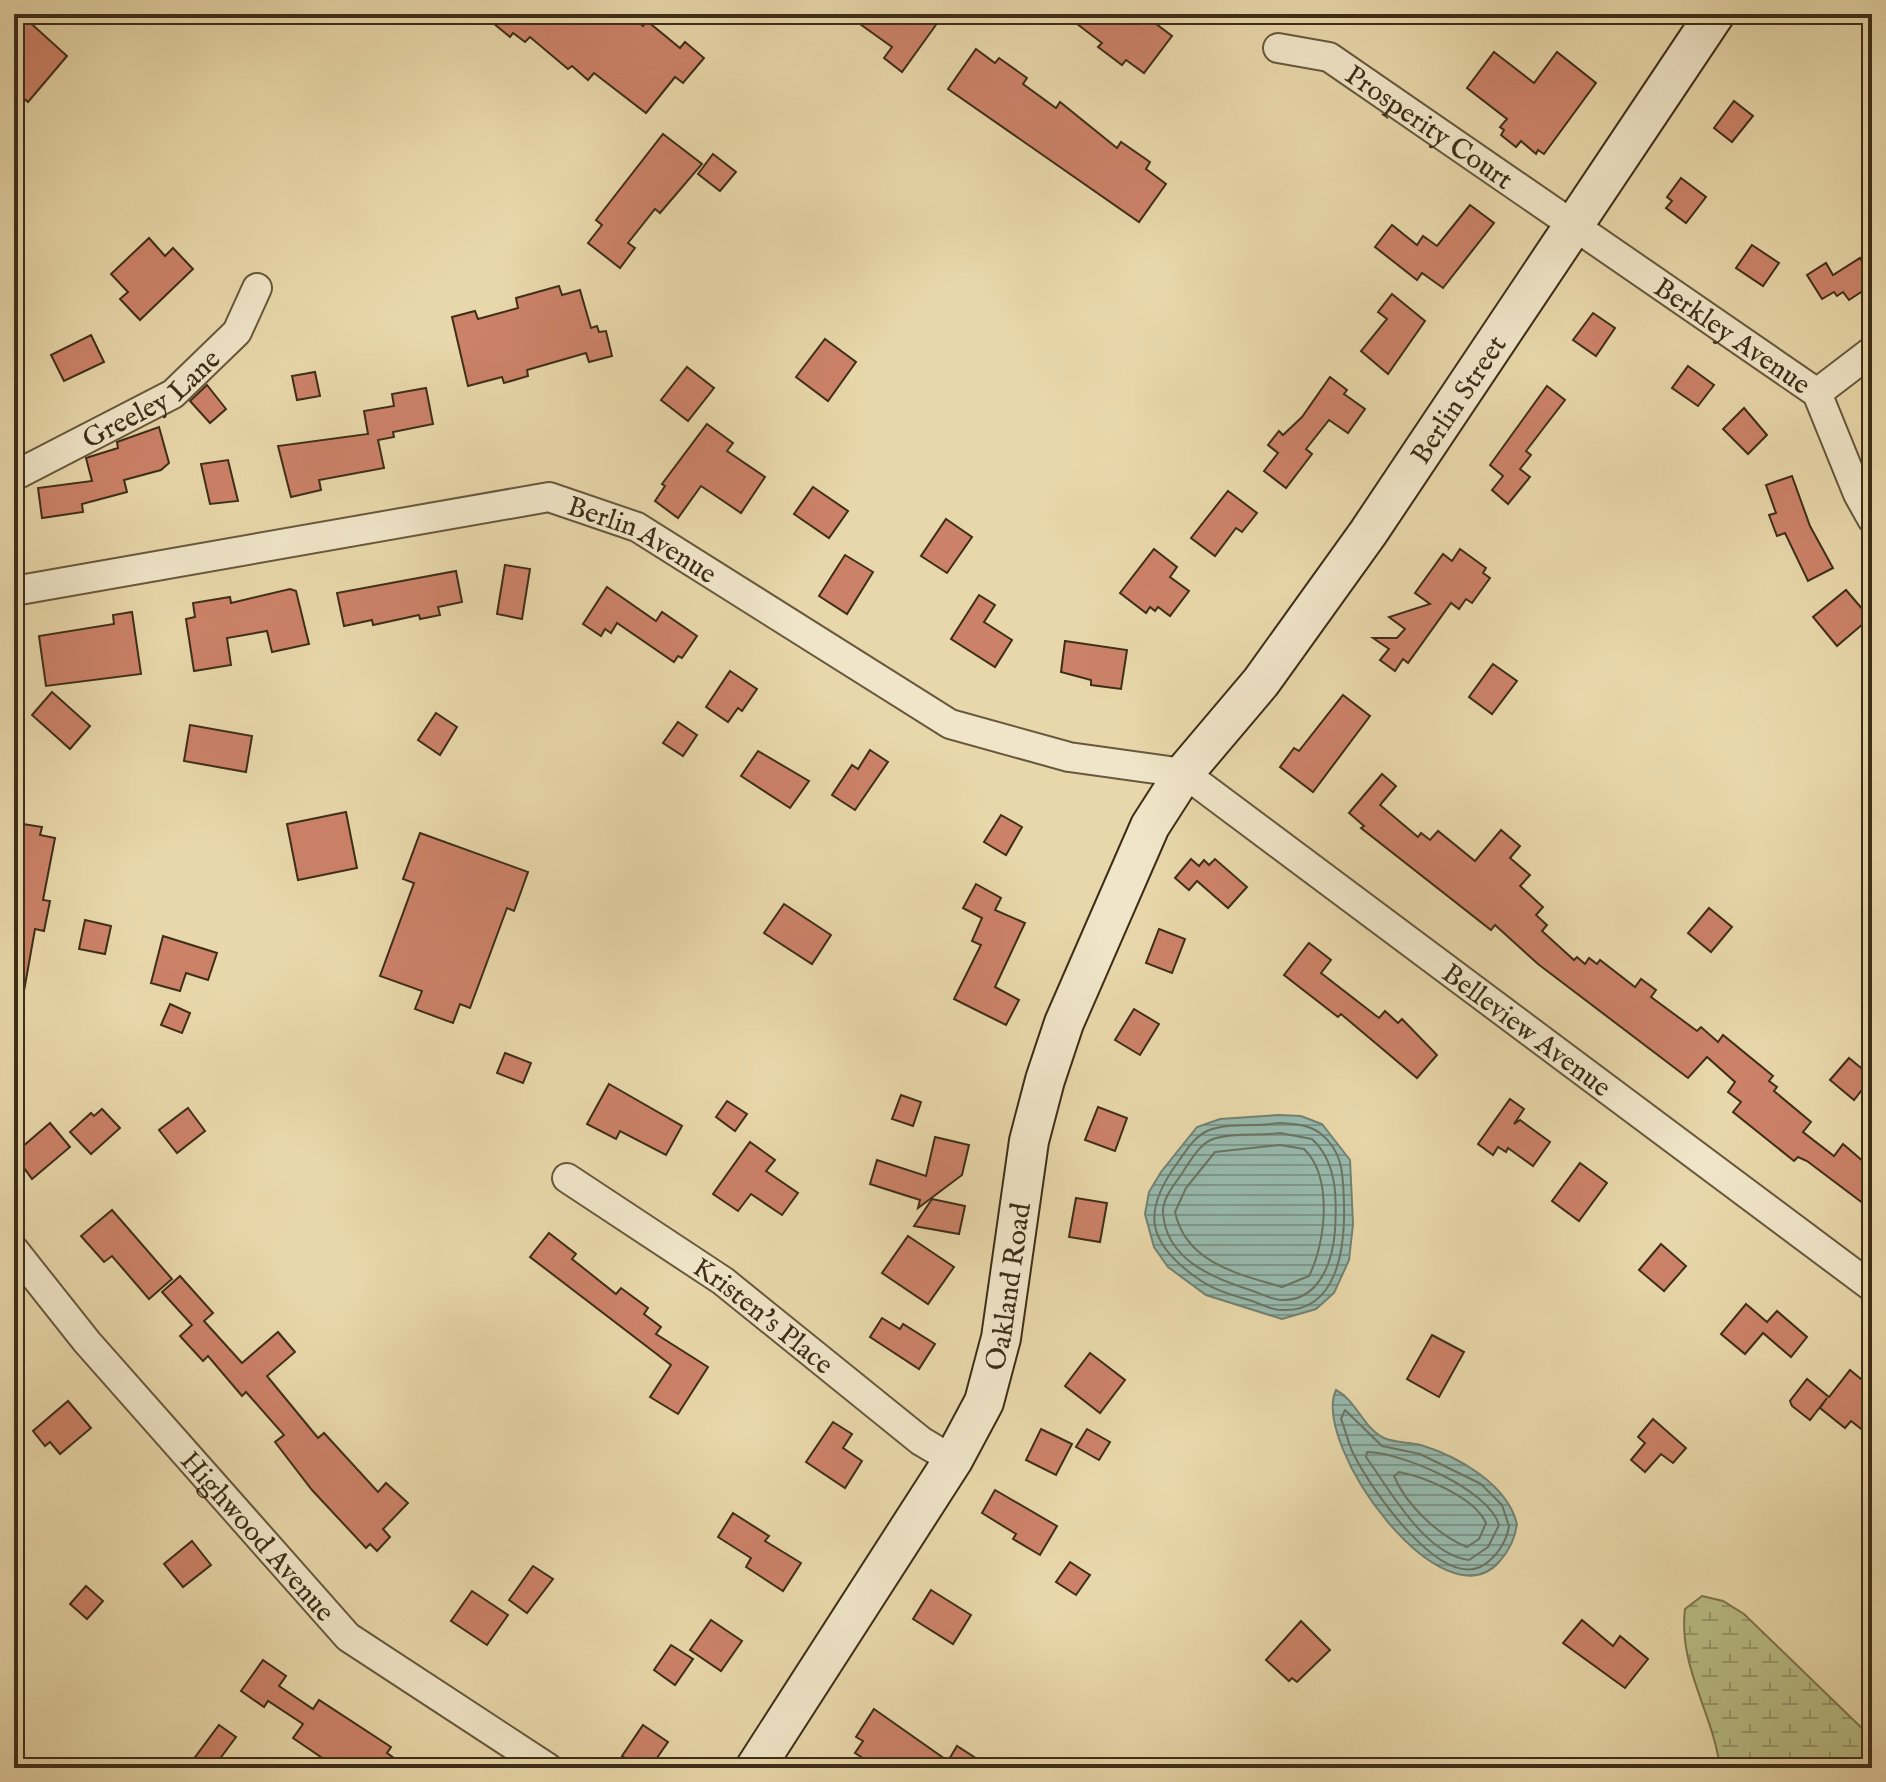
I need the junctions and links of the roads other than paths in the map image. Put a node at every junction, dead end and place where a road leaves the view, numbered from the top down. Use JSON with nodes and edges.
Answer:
{"nodes":[{"id":1,"x":1709,"y":17,"type":"edge"},
{"id":2,"x":1278,"y":48,"type":"dead end"},
{"id":3,"x":1575,"y":225,"type":"junction"},
{"id":4,"x":257,"y":288,"type":"dead end"},
{"id":5,"x":1872,"y":351,"type":"edge"},
{"id":6,"x":1817,"y":393,"type":"junction"},
{"id":7,"x":14,"y":476,"type":"edge"},
{"id":8,"x":1872,"y":519,"type":"edge"},
{"id":9,"x":14,"y":591,"type":"edge"},
{"id":10,"x":1184,"y":773,"type":"junction"},
{"id":11,"x":567,"y":1178,"type":"dead end"},
{"id":12,"x":14,"y":1250,"type":"edge"},
{"id":13,"x":1872,"y":1287,"type":"edge"},
{"id":14,"x":953,"y":1460,"type":"junction"},
{"id":15,"x":548,"y":1768,"type":"edge"},
{"id":16,"x":755,"y":1768,"type":"edge"}],
"edges":[{"from":1,"to":3,"type":"main road","name":"Berlin Street"},
{"from":2,"to":3,"type":"street","name":"Prosperity Court"},
{"from":3,"to":6,"type":"street","name":"Berkley Avenue"},
{"from":3,"to":10,"type":"main road","name":"Berlin Street"},
{"from":4,"to":7,"type":"street","name":"Greeley Lane"},
{"from":5,"to":6,"type":"street"},
{"from":6,"to":8,"type":"street","name":"Berkley Avenue"},
{"from":9,"to":10,"type":"street","name":"Berlin Avenue"},
{"from":10,"to":13,"type":"street","name":"Belleview Avenue"},
{"from":10,"to":14,"type":"main road","name":"Oakland Road"},
{"from":11,"to":14,"type":"street","name":"Kristen's Place"},
{"from":12,"to":15,"type":"street","name":"Highwood Avenue"},
{"from":14,"to":16,"type":"main road","name":"Oakland Road"}]}
